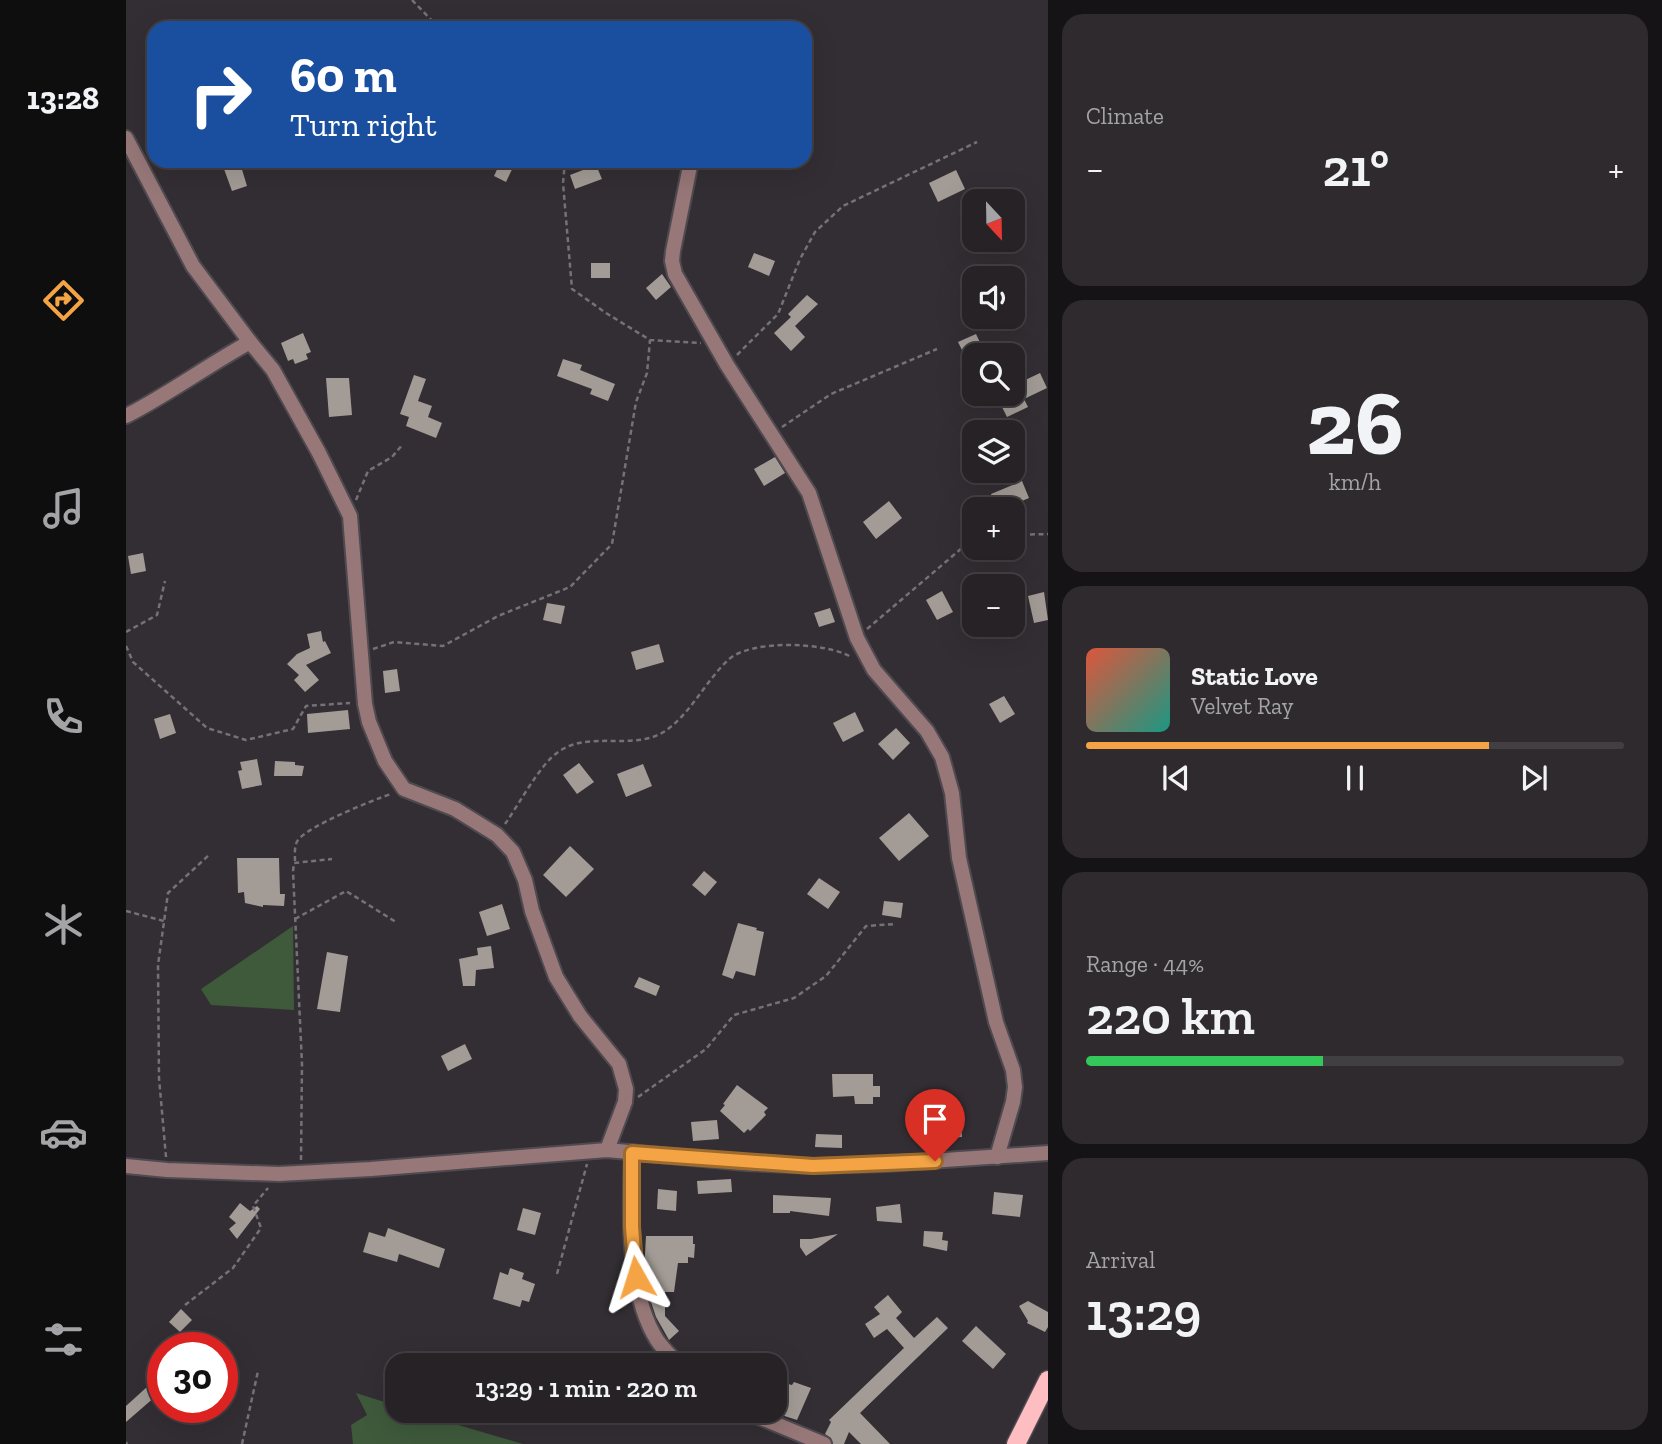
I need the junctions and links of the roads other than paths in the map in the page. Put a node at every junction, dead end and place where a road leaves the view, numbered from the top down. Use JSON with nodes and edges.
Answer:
{"nodes":[{"id":1,"x":126,"y":138,"type":"edge"},
{"id":2,"x":690,"y":168,"type":"edge"},
{"id":3,"x":250,"y":342,"type":"junction"},
{"id":4,"x":126,"y":416,"type":"edge"},
{"id":5,"x":607,"y":1150,"type":"junction"},
{"id":6,"x":632,"y":1153,"type":"junction"},
{"id":7,"x":1048,"y":1153,"type":"edge"},
{"id":8,"x":997,"y":1157,"type":"junction"},
{"id":9,"x":126,"y":1166,"type":"edge"},
{"id":10,"x":668,"y":1353,"type":"edge"},
{"id":11,"x":1048,"y":1380,"type":"edge"},
{"id":12,"x":774,"y":1423,"type":"edge"},
{"id":13,"x":824,"y":1444,"type":"edge"},
{"id":14,"x":1016,"y":1444,"type":"edge"}],
"edges":[{"from":1,"to":3,"type":"street"},
{"from":2,"to":8,"type":"street"},
{"from":3,"to":4,"type":"street"},
{"from":3,"to":5,"type":"street"},
{"from":5,"to":6,"type":"street"},
{"from":5,"to":9,"type":"street"},
{"from":6,"to":8,"type":"street"},
{"from":6,"to":10,"type":"street"},
{"from":7,"to":8,"type":"street"},
{"from":11,"to":14,"type":"main road"},
{"from":12,"to":13,"type":"street"}]}
